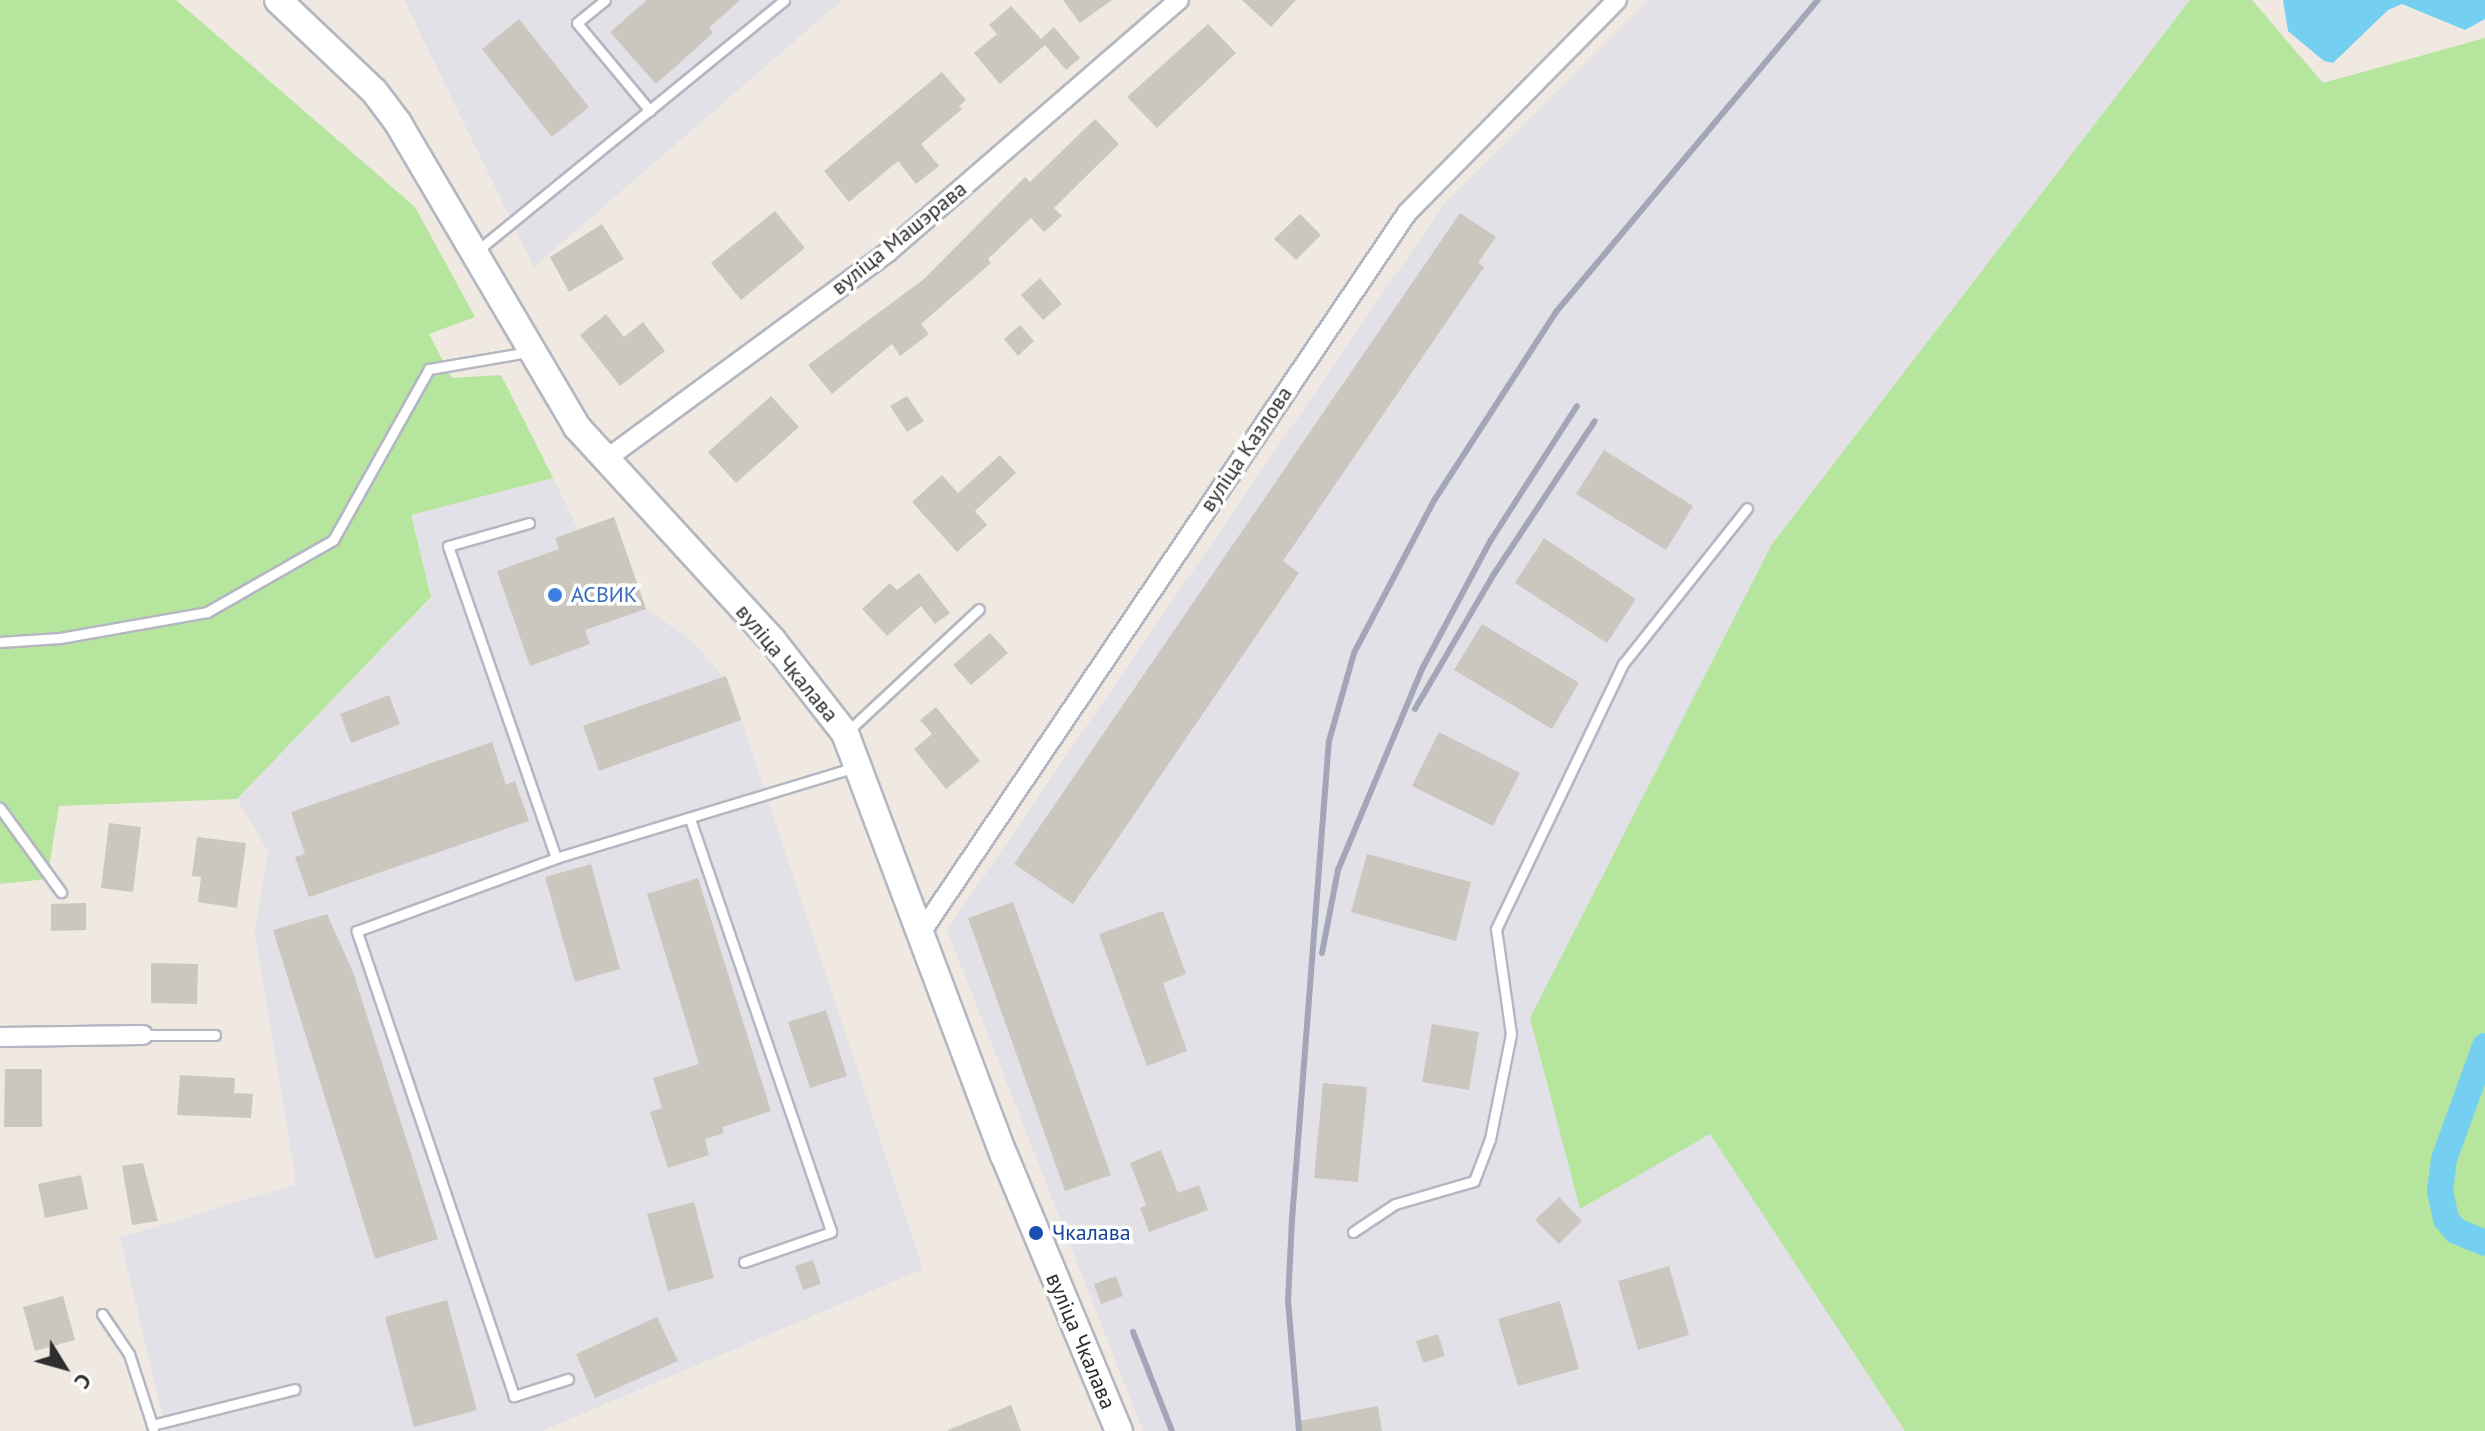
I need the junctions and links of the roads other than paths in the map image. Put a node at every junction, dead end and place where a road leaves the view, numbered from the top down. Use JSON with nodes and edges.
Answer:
{"nodes":[{"id":1,"x":278,"y":0,"type":"edge"},
{"id":2,"x":605,"y":0,"type":"edge"},
{"id":3,"x":784,"y":0,"type":"edge"},
{"id":4,"x":1179,"y":0,"type":"edge"},
{"id":5,"x":1617,"y":0,"type":"edge"},
{"id":6,"x":650,"y":111,"type":"junction"},
{"id":7,"x":478,"y":250,"type":"junction"},
{"id":8,"x":531,"y":351,"type":"junction"},
{"id":9,"x":605,"y":460,"type":"junction"},
{"id":10,"x":1747,"y":508,"type":"dead end"},
{"id":11,"x":529,"y":523,"type":"dead end"},
{"id":12,"x":979,"y":609,"type":"dead end"},
{"id":13,"x":0,"y":642,"type":"edge"},
{"id":14,"x":845,"y":733,"type":"junction"},
{"id":15,"x":859,"y":766,"type":"junction"},
{"id":16,"x":0,"y":808,"type":"edge"},
{"id":17,"x":690,"y":819,"type":"junction"},
{"id":18,"x":556,"y":858,"type":"junction"},
{"id":19,"x":61,"y":892,"type":"dead end"},
{"id":20,"x":920,"y":934,"type":"junction"},
{"id":21,"x":143,"y":1035,"type":"joint"},
{"id":22,"x":215,"y":1035,"type":"dead end"},
{"id":23,"x":0,"y":1037,"type":"edge"},
{"id":24,"x":1353,"y":1232,"type":"dead end"},
{"id":25,"x":744,"y":1262,"type":"dead end"},
{"id":26,"x":102,"y":1314,"type":"dead end"},
{"id":27,"x":568,"y":1379,"type":"dead end"},
{"id":28,"x":295,"y":1389,"type":"dead end"},
{"id":29,"x":153,"y":1428,"type":"edge"},
{"id":30,"x":1119,"y":1431,"type":"edge"}],
"edges":[{"from":1,"to":7,"type":"street","name":"вуліца Чкалава"},
{"from":2,"to":6,"type":"lane"},
{"from":3,"to":6,"type":"lane"},
{"from":4,"to":9,"type":"street","name":"вуліца Машэрава"},
{"from":5,"to":20,"type":"street","name":"вуліца Казлова"},
{"from":6,"to":7,"type":"lane"},
{"from":7,"to":8,"type":"street","name":"вуліца Чкалава"},
{"from":8,"to":9,"type":"street","name":"вуліца Чкалава"},
{"from":8,"to":13,"type":"lane"},
{"from":9,"to":14,"type":"street","name":"вуліца Чкалава"},
{"from":10,"to":24,"type":"lane"},
{"from":11,"to":18,"type":"lane"},
{"from":12,"to":14,"type":"lane"},
{"from":14,"to":15,"type":"street","name":"вуліца Чкалава"},
{"from":15,"to":17,"type":"lane"},
{"from":15,"to":20,"type":"street","name":"вуліца Чкалава"},
{"from":16,"to":19,"type":"lane"},
{"from":17,"to":18,"type":"lane"},
{"from":17,"to":25,"type":"lane"},
{"from":18,"to":27,"type":"lane"},
{"from":20,"to":30,"type":"street","name":"вуліца Чкалава"},
{"from":21,"to":22,"type":"lane"},
{"from":21,"to":23,"type":"street"},
{"from":26,"to":29,"type":"lane"},
{"from":28,"to":29,"type":"lane"}]}
